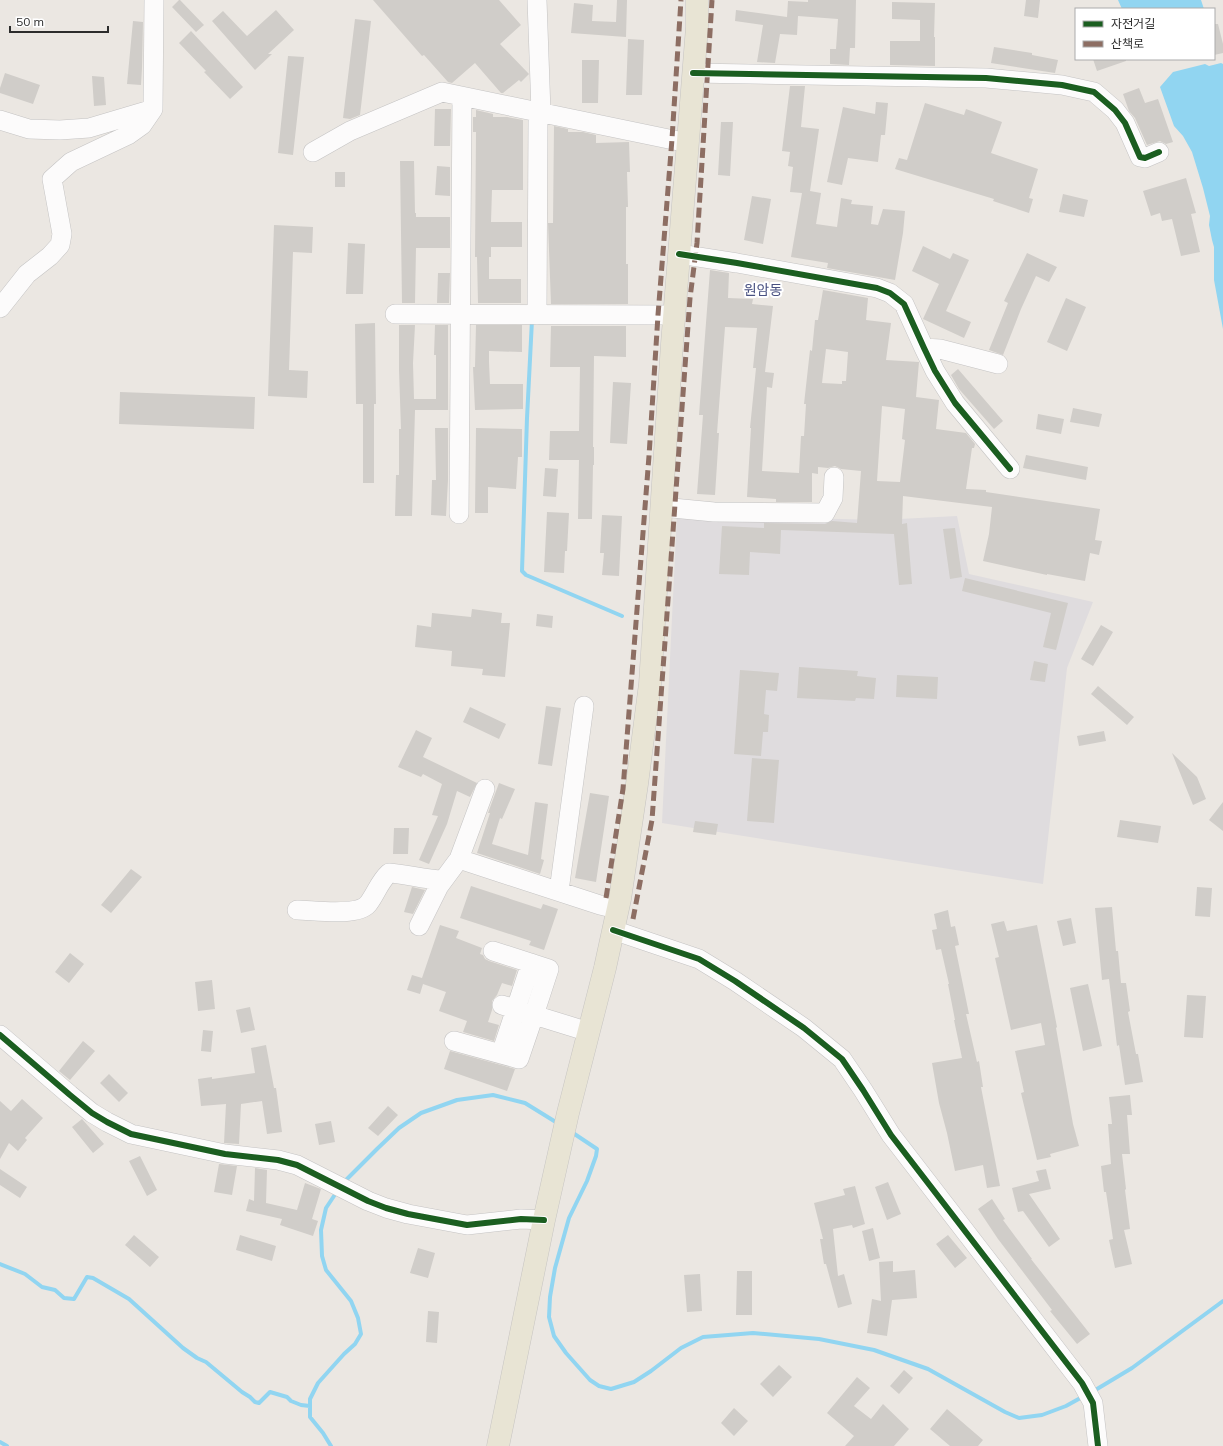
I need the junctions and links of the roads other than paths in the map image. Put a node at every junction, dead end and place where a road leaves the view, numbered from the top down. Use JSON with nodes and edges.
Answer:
{"nodes":[{"id":1,"x":154,"y":0,"type":"edge"},
{"id":2,"x":537,"y":0,"type":"edge"},
{"id":3,"x":697,"y":0,"type":"edge"},
{"id":4,"x":693,"y":73,"type":"junction"},
{"id":5,"x":462,"y":96,"type":"junction"},
{"id":6,"x":152,"y":109,"type":"junction"},
{"id":7,"x":541,"y":112,"type":"junction"},
{"id":8,"x":0,"y":120,"type":"edge"},
{"id":9,"x":688,"y":143,"type":"junction"},
{"id":10,"x":313,"y":152,"type":"dead end"},
{"id":11,"x":1159,"y":152,"type":"dead end"},
{"id":12,"x":679,"y":254,"type":"junction"},
{"id":13,"x":0,"y":308,"type":"edge"},
{"id":14,"x":395,"y":314,"type":"dead end"},
{"id":15,"x":460,"y":315,"type":"junction"},
{"id":16,"x":537,"y":315,"type":"junction"},
{"id":17,"x":674,"y":315,"type":"junction"},
{"id":18,"x":924,"y":348,"type":"junction"},
{"id":19,"x":998,"y":364,"type":"dead end"},
{"id":20,"x":1010,"y":469,"type":"dead end"},
{"id":21,"x":834,"y":477,"type":"dead end"},
{"id":22,"x":662,"y":507,"type":"junction"},
{"id":23,"x":459,"y":514,"type":"dead end"},
{"id":24,"x":584,"y":706,"type":"dead end"},
{"id":25,"x":485,"y":789,"type":"dead end"},
{"id":26,"x":458,"y":858,"type":"junction"},
{"id":27,"x":443,"y":880,"type":"junction"},
{"id":28,"x":559,"y":892,"type":"junction"},
{"id":29,"x":297,"y":910,"type":"dead end"},
{"id":30,"x":615,"y":920,"type":"junction"},
{"id":31,"x":419,"y":926,"type":"dead end"},
{"id":32,"x":494,"y":951,"type":"dead end"},
{"id":33,"x":531,"y":963,"type":"junction"},
{"id":34,"x":509,"y":1007,"type":"junction"},
{"id":35,"x":534,"y":1015,"type":"junction"},
{"id":36,"x":589,"y":1032,"type":"junction"},
{"id":37,"x":0,"y":1035,"type":"edge"},
{"id":38,"x":454,"y":1041,"type":"dead end"},
{"id":39,"x":501,"y":1054,"type":"junction"},
{"id":40,"x":544,"y":1220,"type":"junction"},
{"id":41,"x":498,"y":1446,"type":"edge"},
{"id":42,"x":1098,"y":1446,"type":"edge"}],
"edges":[{"from":1,"to":6,"type":"street"},
{"from":2,"to":7,"type":"street"},
{"from":3,"to":4,"type":"main road"},
{"from":4,"to":9,"type":"main road"},
{"from":4,"to":11,"type":"street"},
{"from":5,"to":7,"type":"street"},
{"from":5,"to":10,"type":"street"},
{"from":5,"to":15,"type":"street"},
{"from":6,"to":8,"type":"street"},
{"from":6,"to":13,"type":"street"},
{"from":7,"to":9,"type":"street"},
{"from":7,"to":16,"type":"street"},
{"from":9,"to":12,"type":"main road"},
{"from":12,"to":17,"type":"main road"},
{"from":12,"to":18,"type":"street"},
{"from":14,"to":15,"type":"street"},
{"from":15,"to":16,"type":"street"},
{"from":15,"to":23,"type":"street"},
{"from":16,"to":17,"type":"street"},
{"from":17,"to":22,"type":"main road"},
{"from":18,"to":19,"type":"street"},
{"from":18,"to":20,"type":"street"},
{"from":21,"to":22,"type":"street"},
{"from":22,"to":30,"type":"main road"},
{"from":24,"to":28,"type":"street"},
{"from":25,"to":26,"type":"street"},
{"from":26,"to":27,"type":"street"},
{"from":26,"to":28,"type":"street"},
{"from":27,"to":29,"type":"street"},
{"from":27,"to":31,"type":"street"},
{"from":28,"to":30,"type":"street"},
{"from":30,"to":36,"type":"main road"},
{"from":30,"to":42,"type":"street"},
{"from":32,"to":33,"type":"street"},
{"from":33,"to":34,"type":"street"},
{"from":33,"to":35,"type":"street"},
{"from":34,"to":35,"type":"street"},
{"from":34,"to":39,"type":"street"},
{"from":35,"to":36,"type":"street"},
{"from":35,"to":39,"type":"street"},
{"from":36,"to":40,"type":"main road"},
{"from":37,"to":40,"type":"street"},
{"from":38,"to":39,"type":"street"},
{"from":40,"to":41,"type":"main road"}]}
